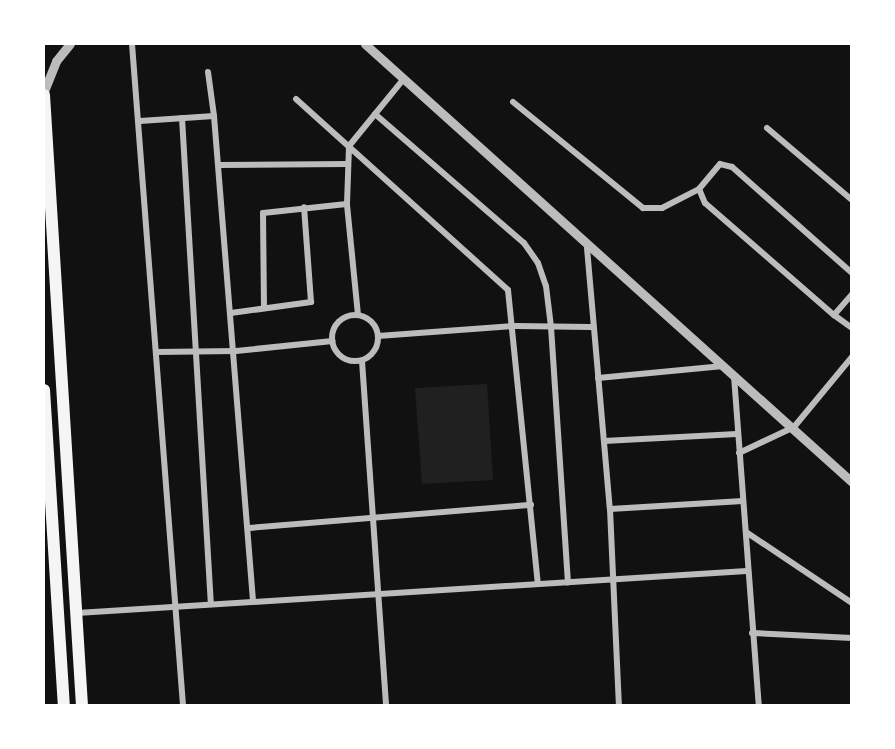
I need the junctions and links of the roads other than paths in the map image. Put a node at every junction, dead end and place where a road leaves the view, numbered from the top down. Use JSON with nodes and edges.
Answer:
{"nodes":[{"id":1,"x":70,"y":44,"type":"edge"},
{"id":2,"x":132,"y":44,"type":"edge"},
{"id":3,"x":365,"y":44,"type":"edge"},
{"id":4,"x":208,"y":72,"type":"dead end"},
{"id":5,"x":402,"y":81,"type":"junction"},
{"id":6,"x":44,"y":93,"type":"edge"},
{"id":7,"x":296,"y":99,"type":"dead end"},
{"id":8,"x":513,"y":102,"type":"dead end"},
{"id":9,"x":375,"y":114,"type":"junction"},
{"id":10,"x":214,"y":116,"type":"junction"},
{"id":11,"x":182,"y":118,"type":"junction"},
{"id":12,"x":140,"y":121,"type":"junction"},
{"id":13,"x":767,"y":128,"type":"dead end"},
{"id":14,"x":349,"y":146,"type":"junction"},
{"id":15,"x":219,"y":165,"type":"junction"},
{"id":16,"x":347,"y":165,"type":"junction"},
{"id":17,"x":699,"y":189,"type":"junction"},
{"id":18,"x":852,"y":200,"type":"edge"},
{"id":19,"x":347,"y":204,"type":"junction"},
{"id":20,"x":304,"y":207,"type":"junction"},
{"id":21,"x":587,"y":248,"type":"junction"},
{"id":22,"x":852,"y":273,"type":"edge"},
{"id":23,"x":852,"y":294,"type":"edge"},
{"id":24,"x":264,"y":308,"type":"junction"},
{"id":25,"x":231,"y":313,"type":"junction"},
{"id":26,"x":358,"y":315,"type":"junction"},
{"id":27,"x":834,"y":315,"type":"junction"},
{"id":28,"x":515,"y":327,"type":"junction"},
{"id":29,"x":551,"y":327,"type":"junction"},
{"id":30,"x":591,"y":327,"type":"junction"},
{"id":31,"x":852,"y":328,"type":"edge"},
{"id":32,"x":378,"y":336,"type":"junction"},
{"id":33,"x":332,"y":341,"type":"junction"},
{"id":34,"x":236,"y":351,"type":"junction"},
{"id":35,"x":156,"y":352,"type":"junction"},
{"id":36,"x":197,"y":352,"type":"junction"},
{"id":37,"x":851,"y":358,"type":"edge"},
{"id":38,"x":362,"y":361,"type":"junction"},
{"id":39,"x":723,"y":366,"type":"junction"},
{"id":40,"x":734,"y":375,"type":"junction"},
{"id":41,"x":598,"y":378,"type":"junction"},
{"id":42,"x":44,"y":390,"type":"edge"},
{"id":43,"x":794,"y":427,"type":"junction"},
{"id":44,"x":737,"y":434,"type":"junction"},
{"id":45,"x":63,"y":440,"type":"junction"},
{"id":46,"x":47,"y":441,"type":"junction"},
{"id":47,"x":604,"y":441,"type":"junction"},
{"id":48,"x":739,"y":453,"type":"junction"},
{"id":49,"x":852,"y":482,"type":"edge"},
{"id":50,"x":743,"y":501,"type":"junction"},
{"id":51,"x":531,"y":506,"type":"junction"},
{"id":52,"x":610,"y":508,"type":"junction"},
{"id":53,"x":373,"y":517,"type":"junction"},
{"id":54,"x":249,"y":528,"type":"junction"},
{"id":55,"x":746,"y":532,"type":"junction"},
{"id":56,"x":747,"y":571,"type":"junction"},
{"id":57,"x":611,"y":581,"type":"junction"},
{"id":58,"x":538,"y":582,"type":"junction"},
{"id":59,"x":568,"y":582,"type":"junction"},
{"id":60,"x":379,"y":596,"type":"junction"},
{"id":61,"x":253,"y":601,"type":"junction"},
{"id":62,"x":852,"y":603,"type":"edge"},
{"id":63,"x":211,"y":604,"type":"junction"},
{"id":64,"x":173,"y":607,"type":"junction"},
{"id":65,"x":76,"y":614,"type":"junction"},
{"id":66,"x":752,"y":633,"type":"junction"},
{"id":67,"x":852,"y":638,"type":"edge"},
{"id":68,"x":64,"y":705,"type":"edge"},
{"id":69,"x":82,"y":705,"type":"edge"},
{"id":70,"x":183,"y":705,"type":"edge"},
{"id":71,"x":386,"y":705,"type":"edge"},
{"id":72,"x":619,"y":705,"type":"edge"},
{"id":73,"x":759,"y":705,"type":"edge"}],
"edges":[{"from":1,"to":6,"type":"street"},
{"from":2,"to":12,"type":"street"},
{"from":3,"to":5,"type":"street"},
{"from":4,"to":10,"type":"street"},
{"from":5,"to":9,"type":"street"},
{"from":5,"to":21,"type":"street"},
{"from":6,"to":45,"type":"highway"},
{"from":7,"to":14,"type":"street"},
{"from":8,"to":17,"type":"street"},
{"from":9,"to":14,"type":"street"},
{"from":9,"to":29,"type":"street"},
{"from":10,"to":11,"type":"street"},
{"from":10,"to":15,"type":"street"},
{"from":11,"to":12,"type":"street"},
{"from":11,"to":36,"type":"street"},
{"from":12,"to":35,"type":"street"},
{"from":13,"to":18,"type":"street"},
{"from":14,"to":16,"type":"street"},
{"from":14,"to":28,"type":"street"},
{"from":15,"to":16,"type":"street"},
{"from":15,"to":25,"type":"street"},
{"from":16,"to":19,"type":"street"},
{"from":17,"to":22,"type":"street"},
{"from":17,"to":27,"type":"street"},
{"from":19,"to":20,"type":"street"},
{"from":19,"to":26,"type":"street"},
{"from":20,"to":24,"type":"street"},
{"from":20,"to":24,"type":"street"},
{"from":21,"to":30,"type":"street"},
{"from":21,"to":39,"type":"street"},
{"from":23,"to":27,"type":"street"},
{"from":24,"to":25,"type":"street"},
{"from":25,"to":34,"type":"street"},
{"from":26,"to":32,"type":"street"},
{"from":26,"to":33,"type":"street"},
{"from":27,"to":31,"type":"street"},
{"from":28,"to":29,"type":"street"},
{"from":28,"to":32,"type":"street"},
{"from":28,"to":51,"type":"street"},
{"from":29,"to":30,"type":"street"},
{"from":29,"to":59,"type":"street"},
{"from":30,"to":41,"type":"street"},
{"from":32,"to":38,"type":"street"},
{"from":33,"to":34,"type":"street"},
{"from":33,"to":38,"type":"street"},
{"from":34,"to":36,"type":"street"},
{"from":34,"to":54,"type":"street"},
{"from":35,"to":36,"type":"street"},
{"from":35,"to":64,"type":"street"},
{"from":36,"to":63,"type":"street"},
{"from":37,"to":43,"type":"street"},
{"from":38,"to":53,"type":"street"},
{"from":39,"to":40,"type":"street"},
{"from":39,"to":41,"type":"street"},
{"from":40,"to":43,"type":"street"},
{"from":40,"to":44,"type":"street"},
{"from":41,"to":47,"type":"street"},
{"from":42,"to":46,"type":"highway"},
{"from":43,"to":48,"type":"street"},
{"from":43,"to":49,"type":"street"},
{"from":44,"to":47,"type":"street"},
{"from":44,"to":48,"type":"street"},
{"from":45,"to":46,"type":"highway"},
{"from":45,"to":65,"type":"highway"},
{"from":46,"to":68,"type":"highway"},
{"from":47,"to":52,"type":"street"},
{"from":48,"to":50,"type":"street"},
{"from":50,"to":52,"type":"street"},
{"from":50,"to":55,"type":"street"},
{"from":51,"to":53,"type":"street"},
{"from":51,"to":58,"type":"street"},
{"from":52,"to":57,"type":"street"},
{"from":53,"to":54,"type":"street"},
{"from":53,"to":60,"type":"street"},
{"from":54,"to":61,"type":"street"},
{"from":55,"to":56,"type":"street"},
{"from":55,"to":62,"type":"street"},
{"from":56,"to":57,"type":"street"},
{"from":56,"to":66,"type":"street"},
{"from":57,"to":59,"type":"street"},
{"from":57,"to":72,"type":"street"},
{"from":58,"to":59,"type":"street"},
{"from":58,"to":60,"type":"street"},
{"from":60,"to":61,"type":"street"},
{"from":60,"to":71,"type":"street"},
{"from":61,"to":63,"type":"street"},
{"from":63,"to":64,"type":"street"},
{"from":64,"to":65,"type":"street"},
{"from":64,"to":70,"type":"street"},
{"from":65,"to":69,"type":"highway"},
{"from":66,"to":67,"type":"street"},
{"from":66,"to":73,"type":"street"}]}
